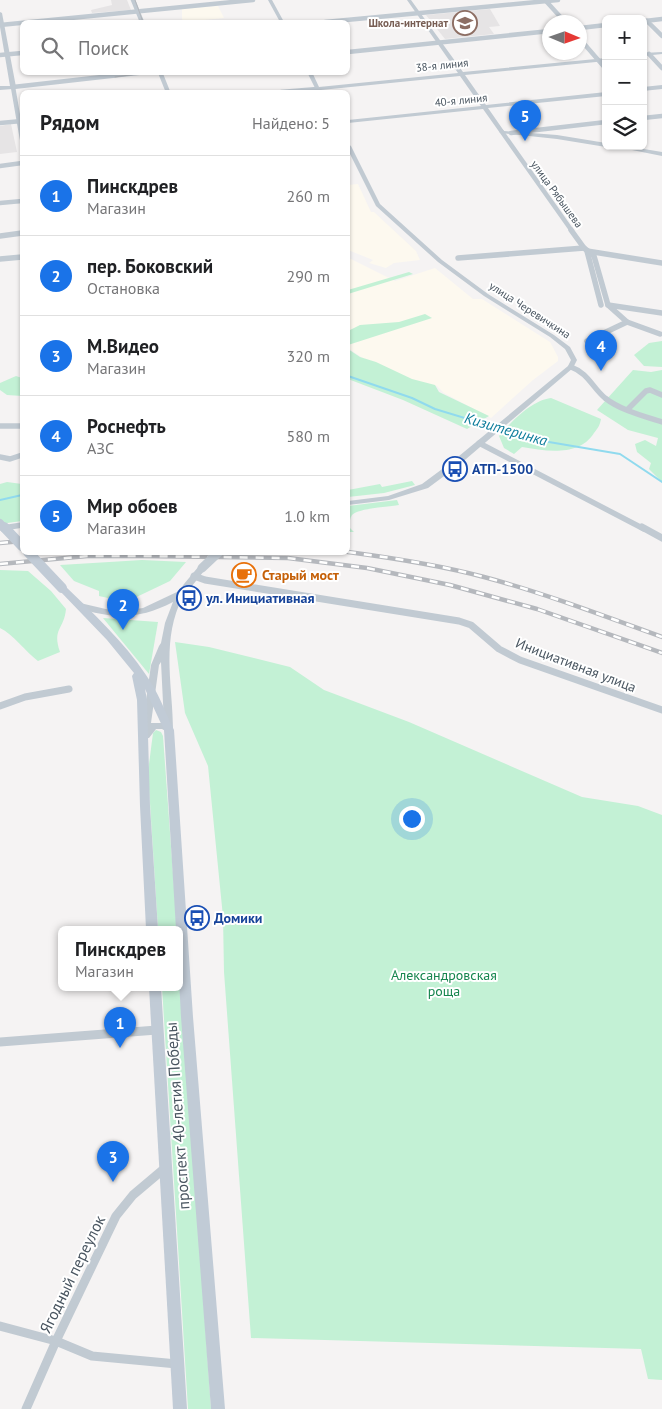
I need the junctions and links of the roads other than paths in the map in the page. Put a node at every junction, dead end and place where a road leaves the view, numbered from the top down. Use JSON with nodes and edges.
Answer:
{"nodes":[{"id":1,"x":134,"y":0,"type":"edge"},
{"id":2,"x":253,"y":0,"type":"edge"},
{"id":3,"x":270,"y":0,"type":"edge"},
{"id":4,"x":409,"y":0,"type":"edge"},
{"id":5,"x":558,"y":0,"type":"edge"},
{"id":6,"x":546,"y":1,"type":"edge"},
{"id":7,"x":138,"y":11,"type":"junction"},
{"id":8,"x":0,"y":13,"type":"edge"},
{"id":9,"x":418,"y":14,"type":"junction"},
{"id":10,"x":559,"y":15,"type":"edge"},
{"id":11,"x":662,"y":19,"type":"edge"},
{"id":12,"x":50,"y":20,"type":"edge"},
{"id":13,"x":141,"y":20,"type":"edge"},
{"id":14,"x":281,"y":20,"type":"edge"},
{"id":15,"x":348,"y":20,"type":"edge"},
{"id":16,"x":647,"y":21,"type":"edge"},
{"id":17,"x":20,"y":23,"type":"edge"},
{"id":18,"x":647,"y":23,"type":"edge"},
{"id":19,"x":1,"y":25,"type":"edge"},
{"id":20,"x":602,"y":25,"type":"edge"},
{"id":21,"x":587,"y":27,"type":"edge"},
{"id":22,"x":542,"y":32,"type":"edge"},
{"id":23,"x":662,"y":36,"type":"edge"},
{"id":24,"x":438,"y":42,"type":"junction"},
{"id":25,"x":587,"y":47,"type":"edge"},
{"id":26,"x":350,"y":52,"type":"edge"},
{"id":27,"x":20,"y":53,"type":"edge"},
{"id":28,"x":662,"y":53,"type":"edge"},
{"id":29,"x":9,"y":54,"type":"junction"},
{"id":30,"x":0,"y":55,"type":"edge"},
{"id":31,"x":647,"y":55,"type":"edge"},
{"id":32,"x":647,"y":56,"type":"edge"},
{"id":33,"x":598,"y":60,"type":"junction"},
{"id":34,"x":602,"y":60,"type":"edge"},
{"id":35,"x":602,"y":64,"type":"edge"},
{"id":36,"x":662,"y":68,"type":"edge"},
{"id":37,"x":460,"y":74,"type":"junction"},
{"id":38,"x":119,"y":75,"type":"edge"},
{"id":39,"x":161,"y":75,"type":"edge"},
{"id":40,"x":310,"y":75,"type":"edge"},
{"id":41,"x":13,"y":87,"type":"junction"},
{"id":42,"x":662,"y":87,"type":"edge"},
{"id":43,"x":0,"y":88,"type":"edge"},
{"id":44,"x":647,"y":89,"type":"edge"},
{"id":45,"x":167,"y":90,"type":"edge"},
{"id":46,"x":318,"y":90,"type":"edge"},
{"id":47,"x":326,"y":90,"type":"edge"},
{"id":48,"x":602,"y":94,"type":"edge"},
{"id":49,"x":484,"y":108,"type":"junction"},
{"id":50,"x":662,"y":116,"type":"edge"},
{"id":51,"x":20,"y":117,"type":"edge"},
{"id":52,"x":647,"y":118,"type":"edge"},
{"id":53,"x":20,"y":121,"type":"edge"},
{"id":54,"x":350,"y":122,"type":"edge"},
{"id":55,"x":602,"y":122,"type":"edge"},
{"id":56,"x":0,"y":123,"type":"edge"},
{"id":57,"x":502,"y":132,"type":"junction"},
{"id":58,"x":511,"y":133,"type":"junction"},
{"id":59,"x":602,"y":144,"type":"edge"},
{"id":60,"x":350,"y":150,"type":"edge"},
{"id":61,"x":638,"y":150,"type":"edge"},
{"id":62,"x":662,"y":154,"type":"edge"},
{"id":63,"x":20,"y":163,"type":"edge"},
{"id":64,"x":0,"y":166,"type":"edge"},
{"id":65,"x":20,"y":201,"type":"edge"},
{"id":66,"x":0,"y":204,"type":"edge"},
{"id":67,"x":20,"y":234,"type":"edge"},
{"id":68,"x":0,"y":236,"type":"edge"},
{"id":69,"x":585,"y":250,"type":"junction"},
{"id":70,"x":20,"y":257,"type":"edge"},
{"id":71,"x":458,"y":258,"type":"dead end"},
{"id":72,"x":0,"y":259,"type":"edge"},
{"id":73,"x":662,"y":262,"type":"edge"},
{"id":74,"x":595,"y":270,"type":"junction"},
{"id":75,"x":601,"y":305,"type":"dead end"},
{"id":76,"x":608,"y":305,"type":"junction"},
{"id":77,"x":662,"y":313,"type":"edge"},
{"id":78,"x":627,"y":322,"type":"junction"},
{"id":79,"x":660,"y":334,"type":"dead end"},
{"id":80,"x":588,"y":341,"type":"dead end"},
{"id":81,"x":572,"y":367,"type":"junction"},
{"id":82,"x":662,"y":394,"type":"edge"},
{"id":83,"x":628,"y":408,"type":"junction"},
{"id":84,"x":662,"y":422,"type":"edge"},
{"id":85,"x":0,"y":426,"type":"edge"},
{"id":86,"x":20,"y":426,"type":"edge"},
{"id":87,"x":479,"y":443,"type":"junction"},
{"id":88,"x":20,"y":456,"type":"edge"},
{"id":89,"x":0,"y":457,"type":"edge"},
{"id":90,"x":350,"y":502,"type":"edge"},
{"id":91,"x":0,"y":523,"type":"edge"},
{"id":92,"x":20,"y":525,"type":"edge"},
{"id":93,"x":0,"y":528,"type":"edge"},
{"id":94,"x":662,"y":538,"type":"edge"},
{"id":95,"x":20,"y":544,"type":"edge"},
{"id":96,"x":31,"y":555,"type":"edge"},
{"id":97,"x":216,"y":555,"type":"edge"},
{"id":98,"x":194,"y":576,"type":"junction"},
{"id":99,"x":182,"y":592,"type":"junction"},
{"id":100,"x":80,"y":606,"type":"junction"},
{"id":101,"x":165,"y":642,"type":"junction"},
{"id":102,"x":136,"y":670,"type":"junction"},
{"id":103,"x":69,"y":689,"type":"dead end"},
{"id":104,"x":151,"y":691,"type":"junction"},
{"id":105,"x":0,"y":706,"type":"edge"},
{"id":106,"x":662,"y":710,"type":"edge"},
{"id":107,"x":169,"y":730,"type":"junction"},
{"id":108,"x":144,"y":744,"type":"junction"},
{"id":109,"x":152,"y":926,"type":"edge"},
{"id":110,"x":181,"y":926,"type":"edge"},
{"id":111,"x":183,"y":953,"type":"edge"},
{"id":112,"x":155,"y":991,"type":"edge"},
{"id":113,"x":158,"y":1030,"type":"junction"},
{"id":114,"x":0,"y":1042,"type":"edge"},
{"id":115,"x":166,"y":1168,"type":"junction"},
{"id":116,"x":0,"y":1326,"type":"edge"},
{"id":117,"x":56,"y":1341,"type":"junction"},
{"id":118,"x":177,"y":1364,"type":"junction"},
{"id":119,"x":26,"y":1409,"type":"edge"},
{"id":120,"x":180,"y":1409,"type":"edge"},
{"id":121,"x":218,"y":1409,"type":"edge"}],
"edges":[{"from":1,"to":7,"type":"street"},
{"from":2,"to":7,"type":"street"},
{"from":3,"to":14,"type":"street"},
{"from":4,"to":9,"type":"street","name":"улица Рябышева"},
{"from":5,"to":6,"type":"street"},
{"from":6,"to":9,"type":"street"},
{"from":6,"to":10,"type":"street"},
{"from":7,"to":12,"type":"street"},
{"from":7,"to":13,"type":"street"},
{"from":8,"to":19,"type":"street"},
{"from":9,"to":15,"type":"street"},
{"from":9,"to":24,"type":"street","name":"улица Рябышева"},
{"from":11,"to":16,"type":"street"},
{"from":17,"to":19,"type":"street"},
{"from":18,"to":23,"type":"street"},
{"from":19,"to":29,"type":"street"},
{"from":20,"to":21,"type":"street"},
{"from":22,"to":24,"type":"street"},
{"from":24,"to":26,"type":"street"},
{"from":24,"to":37,"type":"street","name":"улица Рябышева"},
{"from":25,"to":33,"type":"street"},
{"from":27,"to":29,"type":"street"},
{"from":28,"to":31,"type":"street"},
{"from":29,"to":30,"type":"street"},
{"from":29,"to":41,"type":"street"},
{"from":32,"to":36,"type":"street"},
{"from":33,"to":34,"type":"street","name":"38-я линия"},
{"from":33,"to":35,"type":"street"},
{"from":33,"to":37,"type":"street","name":"38-я линия"},
{"from":37,"to":47,"type":"street","name":"38-я линия"},
{"from":37,"to":49,"type":"street","name":"улица Рябышева"},
{"from":38,"to":41,"type":"street"},
{"from":39,"to":45,"type":"street"},
{"from":40,"to":46,"type":"street"},
{"from":41,"to":43,"type":"street"},
{"from":41,"to":51,"type":"street"},
{"from":42,"to":44,"type":"street"},
{"from":48,"to":49,"type":"street","name":"40-я линия"},
{"from":49,"to":54,"type":"street","name":"40-я линия"},
{"from":49,"to":57,"type":"street","name":"улица Рябышева"},
{"from":50,"to":52,"type":"street"},
{"from":53,"to":56,"type":"street"},
{"from":55,"to":58,"type":"street"},
{"from":57,"to":58,"type":"street"},
{"from":57,"to":69,"type":"street","name":"улица Рябышева"},
{"from":58,"to":59,"type":"street"},
{"from":60,"to":81,"type":"street","name":"улица Черевичкина"},
{"from":61,"to":62,"type":"street"},
{"from":63,"to":64,"type":"street"},
{"from":65,"to":66,"type":"street"},
{"from":67,"to":68,"type":"street"},
{"from":69,"to":71,"type":"street"},
{"from":69,"to":73,"type":"street"},
{"from":69,"to":74,"type":"street","name":"улица Рябышева"},
{"from":70,"to":72,"type":"street"},
{"from":74,"to":75,"type":"street","name":"улица Рябышева"},
{"from":74,"to":76,"type":"street","name":"улица Рябышева"},
{"from":76,"to":77,"type":"street"},
{"from":76,"to":78,"type":"street"},
{"from":78,"to":79,"type":"street"},
{"from":78,"to":80,"type":"street"},
{"from":81,"to":83,"type":"street"},
{"from":81,"to":87,"type":"street"},
{"from":82,"to":83,"type":"street"},
{"from":83,"to":84,"type":"street"},
{"from":85,"to":86,"type":"street"},
{"from":87,"to":90,"type":"street"},
{"from":87,"to":94,"type":"street"},
{"from":88,"to":89,"type":"street"},
{"from":91,"to":95,"type":"main road","bridge":true},
{"from":92,"to":93,"type":"street"},
{"from":96,"to":100,"type":"main road","bridge":true},
{"from":97,"to":98,"type":"street","name":"проспект 40-летия Победы","bridge":true},
{"from":98,"to":99,"type":"street","name":"проспект 40-летия Победы"},
{"from":98,"to":106,"type":"street","name":"Инициативная улица"},
{"from":99,"to":100,"type":"street"},
{"from":99,"to":101,"type":"street","name":"проспект 40-летия Победы"},
{"from":100,"to":102,"type":"main road"},
{"from":101,"to":104,"type":"street","name":"проспект 40-летия Победы"},
{"from":101,"to":107,"type":"street","name":"проспект 40-летия Победы"},
{"from":102,"to":104,"type":"main road","name":"проспект 40-летия Победы"},
{"from":102,"to":108,"type":"main road","name":"проспект 40-летия Победы"},
{"from":103,"to":105,"type":"street"},
{"from":104,"to":107,"type":"main road","name":"проспект 40-летия Победы"},
{"from":104,"to":108,"type":"street","name":"проспект 40-летия Победы"},
{"from":107,"to":108,"type":"street"},
{"from":107,"to":110,"type":"main road","name":"проспект 40-летия Победы"},
{"from":108,"to":109,"type":"main road","name":"проспект 40-летия Победы"},
{"from":111,"to":121,"type":"main road","name":"проспект 40-летия Победы"},
{"from":112,"to":113,"type":"main road","name":"проспект 40-летия Победы"},
{"from":113,"to":114,"type":"street"},
{"from":113,"to":115,"type":"main road","name":"проспект 40-летия Победы"},
{"from":115,"to":117,"type":"street","name":"Ягодный переулок"},
{"from":115,"to":118,"type":"main road","name":"проспект 40-летия Победы"},
{"from":116,"to":117,"type":"street"},
{"from":117,"to":118,"type":"street"},
{"from":117,"to":119,"type":"street","name":"Ягодный переулок"},
{"from":118,"to":120,"type":"main road","name":"проспект 40-летия Победы"}]}
